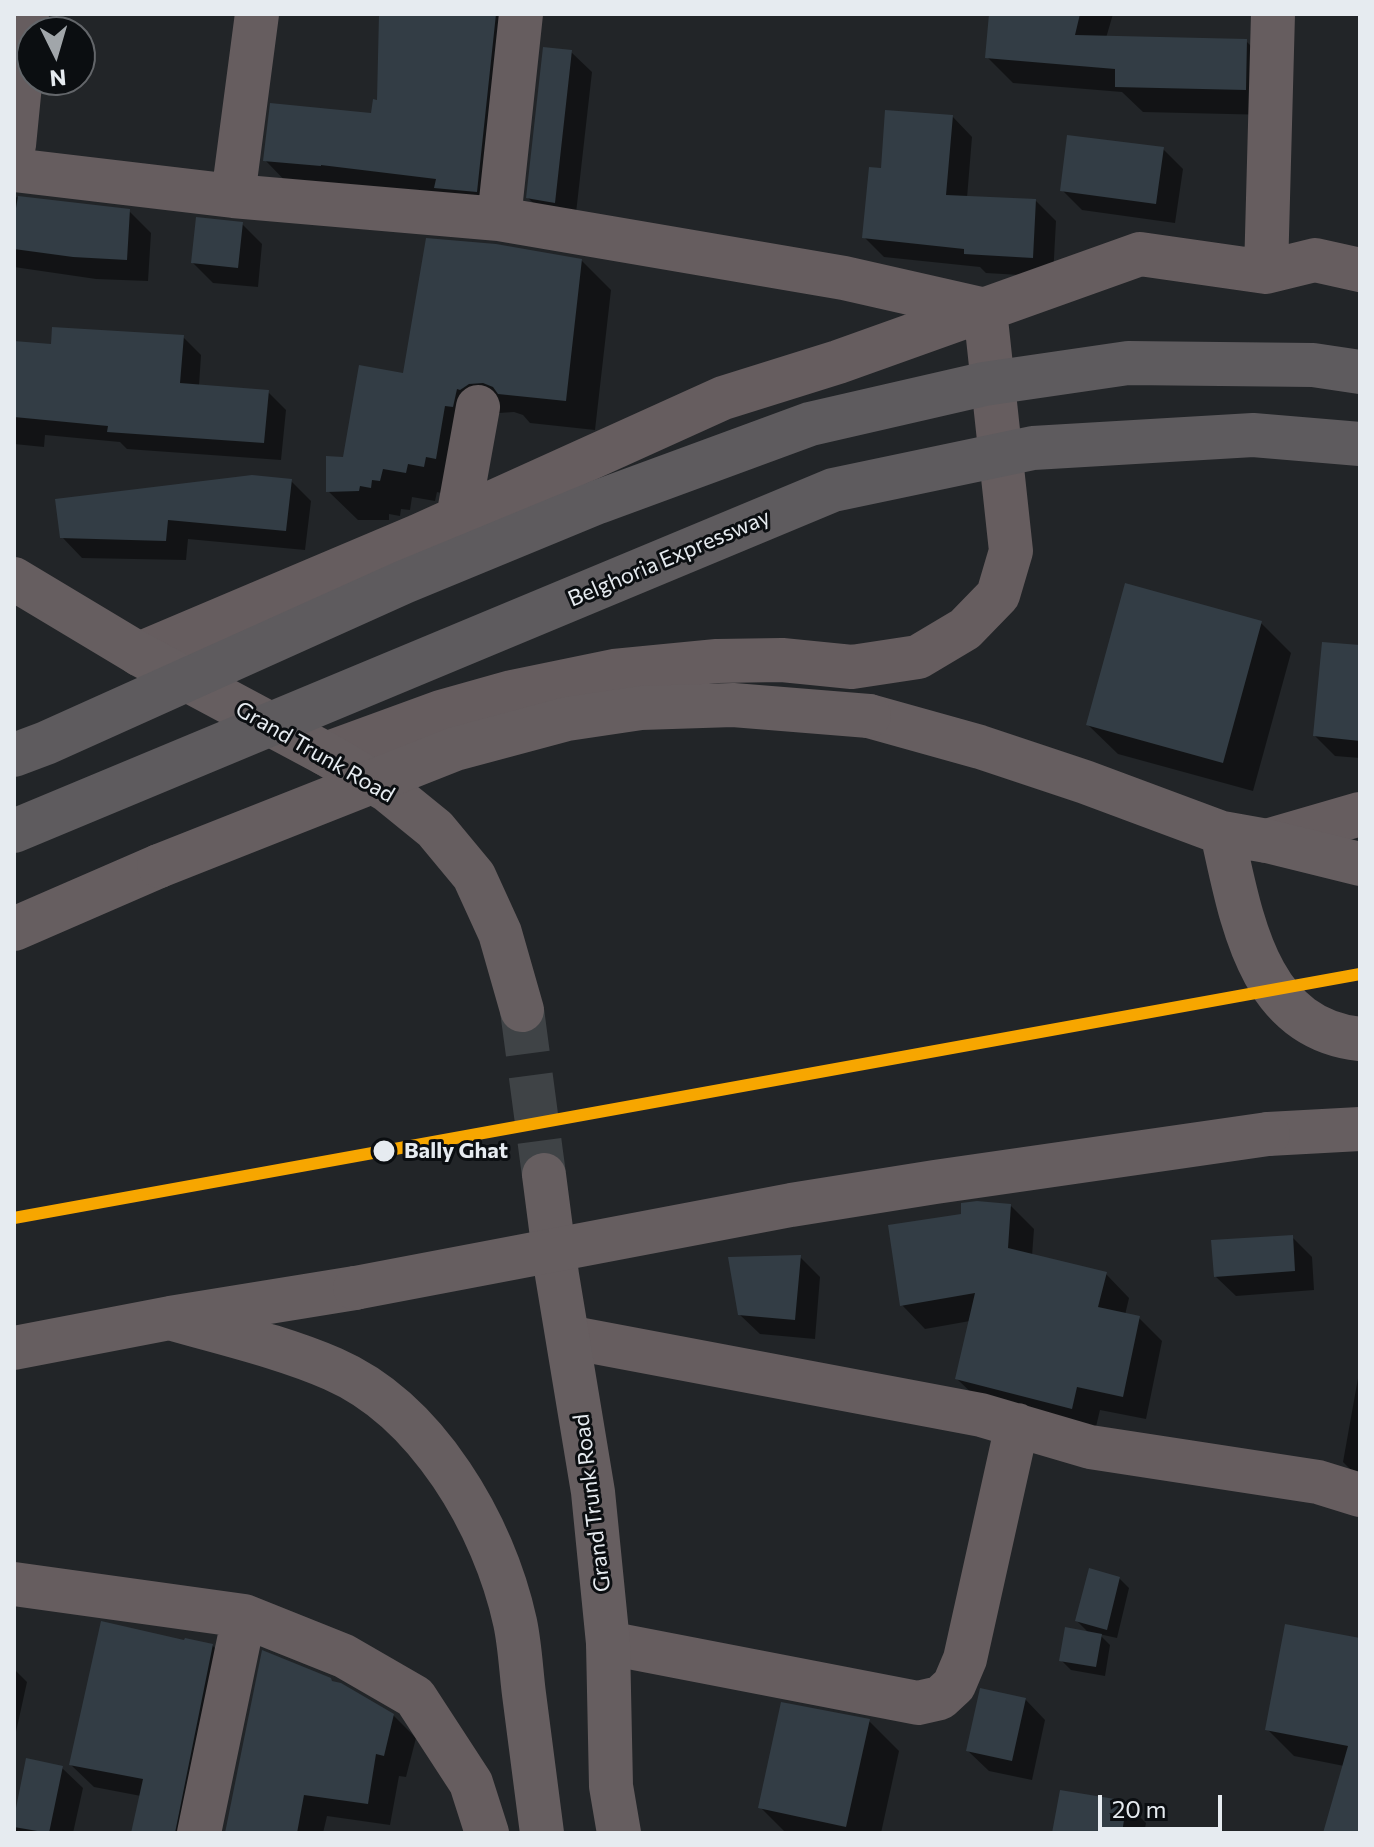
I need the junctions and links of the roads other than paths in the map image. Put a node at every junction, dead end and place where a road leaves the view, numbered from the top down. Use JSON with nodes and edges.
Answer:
{"nodes":[{"id":1,"x":27,"y":14,"type":"edge"},
{"id":2,"x":257,"y":14,"type":"edge"},
{"id":3,"x":521,"y":14,"type":"edge"},
{"id":4,"x":1273,"y":14,"type":"edge"},
{"id":5,"x":14,"y":145,"type":"edge"},
{"id":6,"x":14,"y":170,"type":"edge"},
{"id":7,"x":233,"y":196,"type":"junction"},
{"id":8,"x":499,"y":219,"type":"junction"},
{"id":9,"x":1360,"y":270,"type":"edge"},
{"id":10,"x":1266,"y":272,"type":"junction"},
{"id":11,"x":985,"y":310,"type":"junction"},
{"id":12,"x":1360,"y":372,"type":"edge"},
{"id":13,"x":478,"y":407,"type":"dead end"},
{"id":14,"x":1360,"y":444,"type":"edge"},
{"id":15,"x":458,"y":518,"type":"junction"},
{"id":16,"x":14,"y":579,"type":"edge"},
{"id":17,"x":139,"y":654,"type":"junction"},
{"id":18,"x":326,"y":754,"type":"junction"},
{"id":19,"x":14,"y":755,"type":"edge"},
{"id":20,"x":1360,"y":814,"type":"edge"},
{"id":21,"x":14,"y":831,"type":"edge"},
{"id":22,"x":1222,"y":833,"type":"junction"},
{"id":23,"x":1267,"y":841,"type":"junction"},
{"id":24,"x":1360,"y":864,"type":"edge"},
{"id":25,"x":16,"y":923,"type":"edge"},
{"id":26,"x":522,"y":1010,"type":"tunnel mouth"},
{"id":27,"x":1360,"y":1039,"type":"edge"},
{"id":28,"x":1360,"y":1129,"type":"edge"},
{"id":29,"x":544,"y":1175,"type":"tunnel mouth"},
{"id":30,"x":170,"y":1318,"type":"junction"},
{"id":31,"x":568,"y":1337,"type":"junction"},
{"id":32,"x":14,"y":1348,"type":"edge"},
{"id":33,"x":1017,"y":1425,"type":"junction"},
{"id":34,"x":1360,"y":1495,"type":"edge"},
{"id":35,"x":14,"y":1584,"type":"edge"},
{"id":36,"x":244,"y":1616,"type":"junction"},
{"id":37,"x":608,"y":1643,"type":"junction"},
{"id":38,"x":199,"y":1833,"type":"edge"},
{"id":39,"x":487,"y":1833,"type":"edge"},
{"id":40,"x":542,"y":1833,"type":"edge"},
{"id":41,"x":619,"y":1833,"type":"edge"}],
"edges":[{"from":1,"to":5,"type":"street"},
{"from":2,"to":7,"type":"street"},
{"from":3,"to":8,"type":"street"},
{"from":4,"to":10,"type":"street"},
{"from":6,"to":7,"type":"street"},
{"from":7,"to":8,"type":"street"},
{"from":8,"to":11,"type":"street"},
{"from":9,"to":10,"type":"street"},
{"from":10,"to":11,"type":"street"},
{"from":11,"to":15,"type":"street"},
{"from":11,"to":18,"type":"street"},
{"from":12,"to":19,"type":"highway","bridge":true},
{"from":13,"to":15,"type":"street"},
{"from":14,"to":21,"type":"highway","name":"Belghoria Expressway","bridge":true},
{"from":15,"to":17,"type":"street"},
{"from":16,"to":17,"type":"main road","name":"Grand Trunk Road"},
{"from":17,"to":18,"type":"main road","name":"Grand Trunk Road"},
{"from":18,"to":26,"type":"main road","name":"Grand Trunk Road"},
{"from":20,"to":23,"type":"street"},
{"from":22,"to":23,"type":"main road"},
{"from":22,"to":25,"type":"main road","bridge":true},
{"from":22,"to":27,"type":"main road"},
{"from":23,"to":24,"type":"main road"},
{"from":28,"to":30,"type":"main road","bridge":true},
{"from":29,"to":31,"type":"main road","name":"Grand Trunk Road"},
{"from":30,"to":32,"type":"main road"},
{"from":30,"to":40,"type":"main road"},
{"from":31,"to":33,"type":"street"},
{"from":31,"to":37,"type":"main road","name":"Grand Trunk Road"},
{"from":33,"to":34,"type":"street"},
{"from":33,"to":37,"type":"street"},
{"from":35,"to":36,"type":"street"},
{"from":36,"to":38,"type":"street"},
{"from":36,"to":39,"type":"street"},
{"from":37,"to":41,"type":"main road","name":"Grand Trunk Road"}]}
